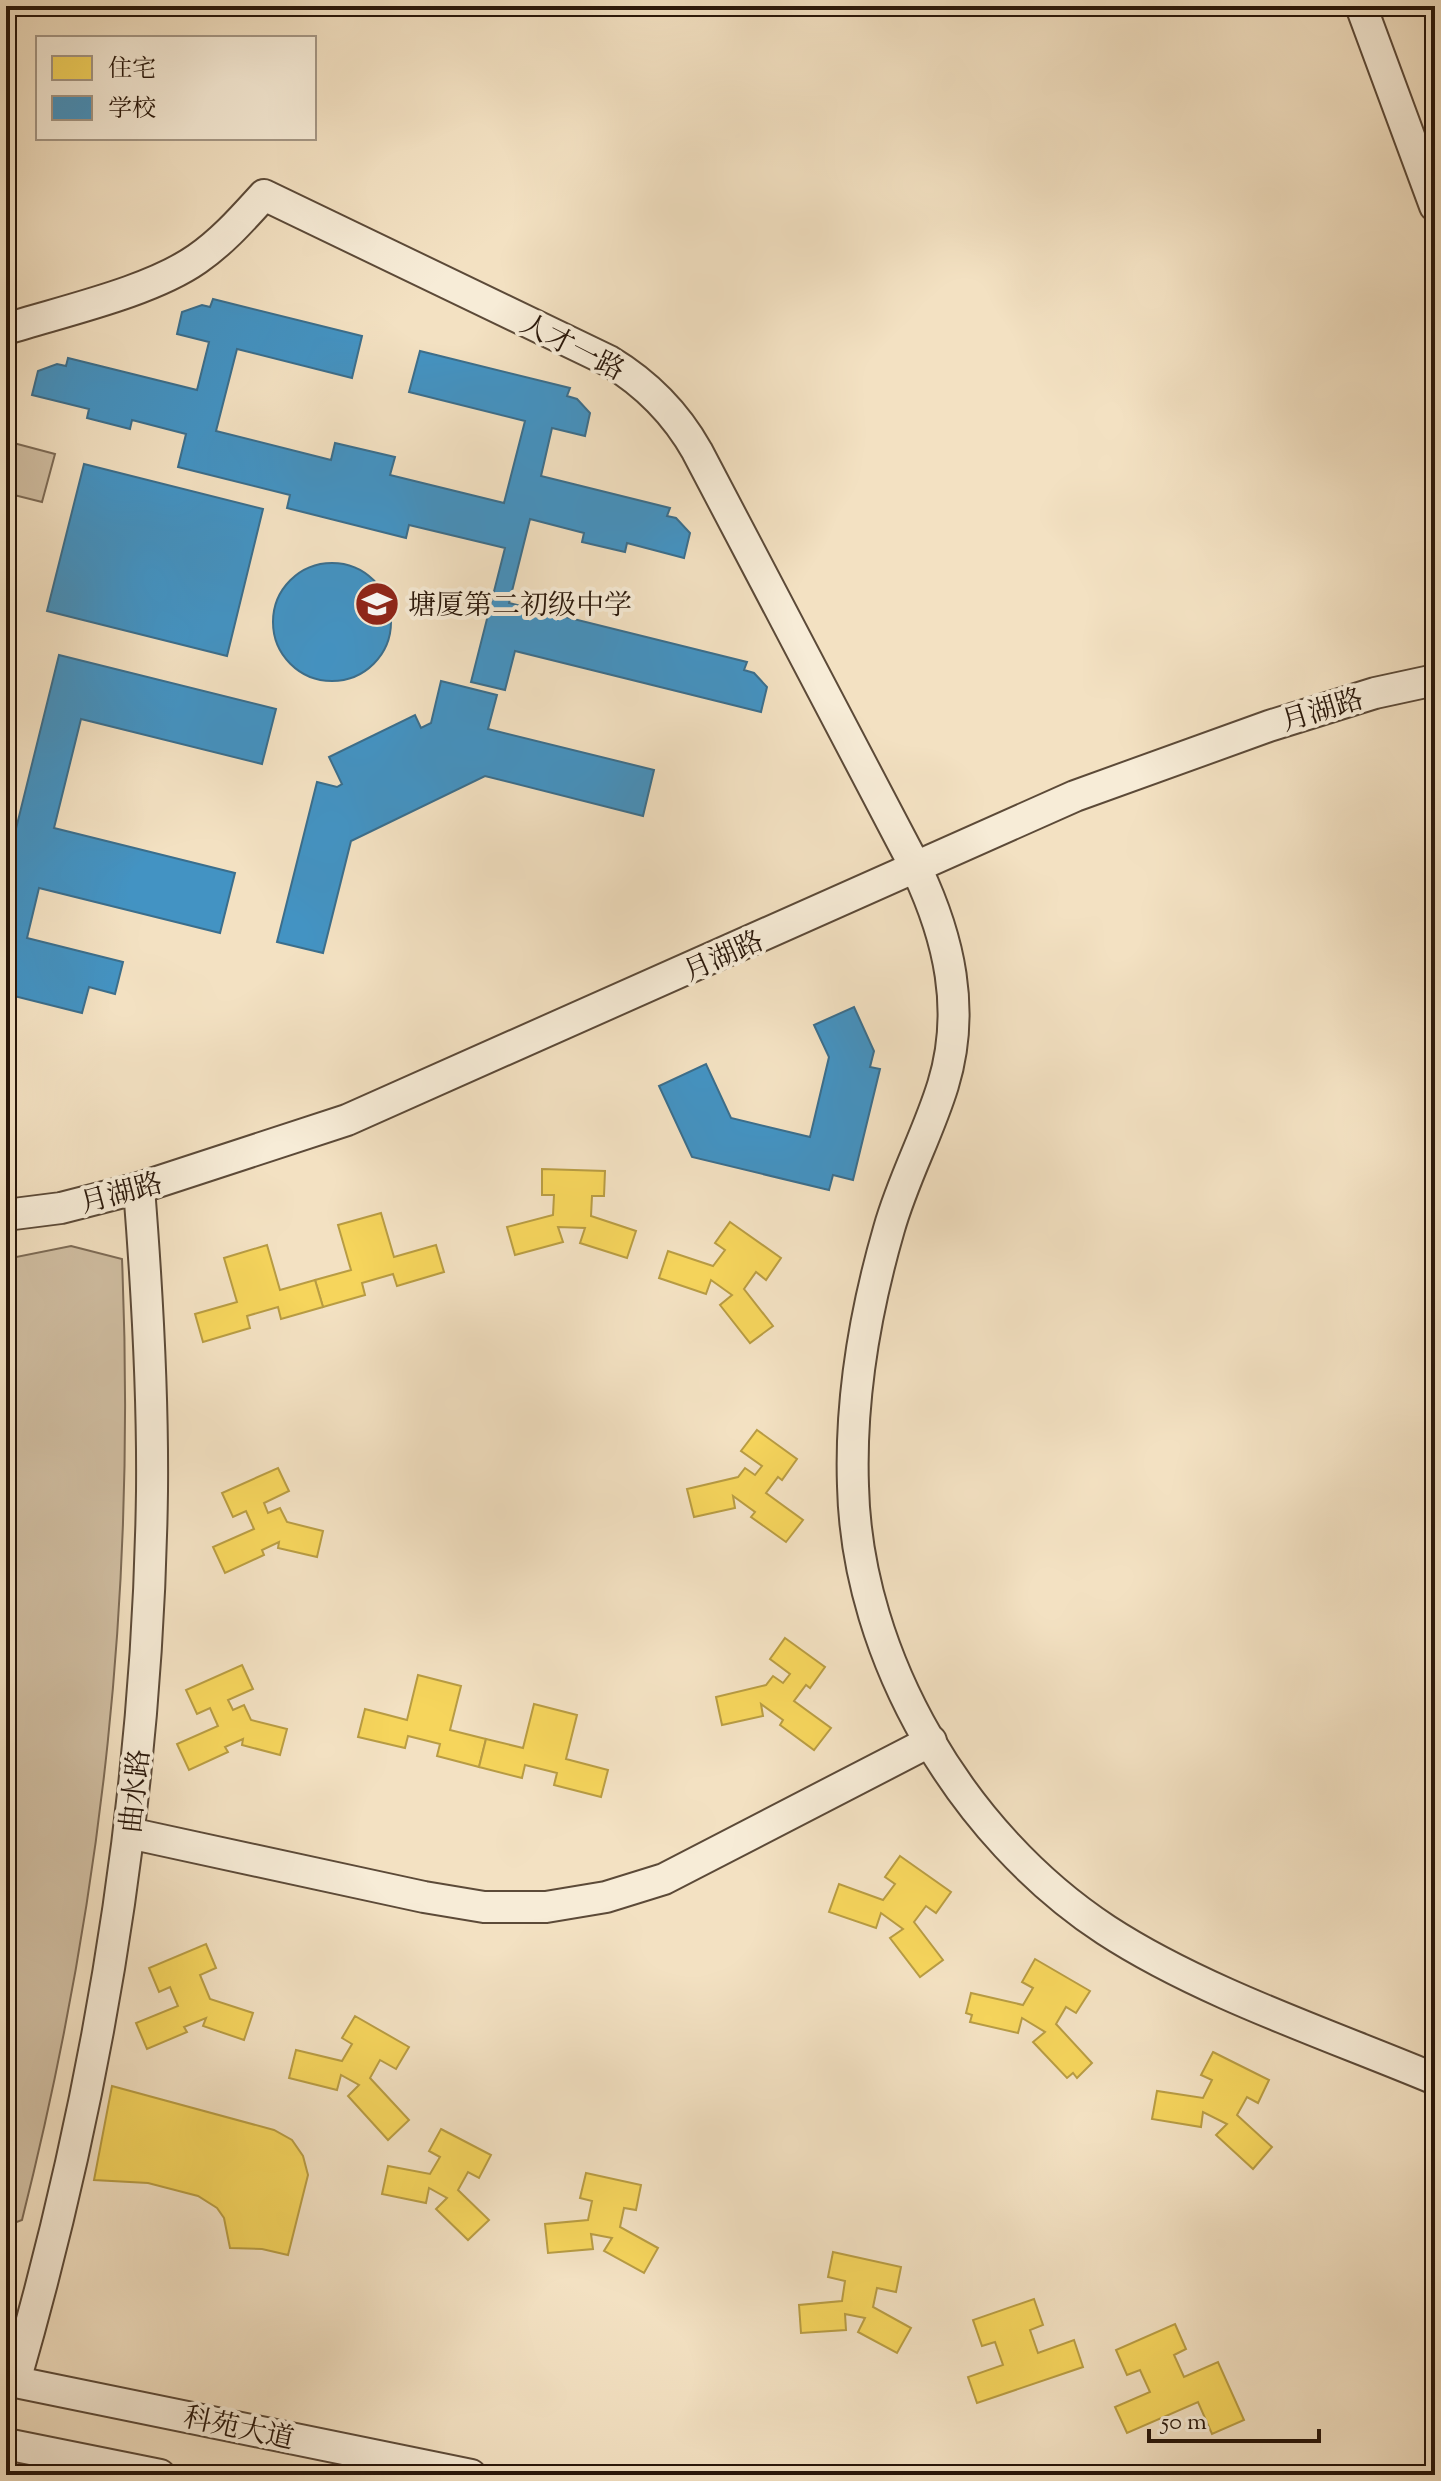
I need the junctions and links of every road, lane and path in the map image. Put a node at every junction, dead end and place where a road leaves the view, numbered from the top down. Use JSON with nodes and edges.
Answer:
{"nodes":[{"id":1,"x":1361,"y":6,"type":"edge"},
{"id":2,"x":1435,"y":206,"type":"edge"},
{"id":3,"x":6,"y":329,"type":"edge"},
{"id":4,"x":1435,"y":680,"type":"edge"},
{"id":5,"x":917,"y":870,"type":"junction"},
{"id":6,"x":139,"y":1188,"type":"junction"},
{"id":7,"x":6,"y":1215,"type":"edge"},
{"id":8,"x":931,"y":1741,"type":"junction"},
{"id":9,"x":129,"y":1833,"type":"junction"},
{"id":10,"x":1435,"y":2079,"type":"edge"},
{"id":11,"x":19,"y":2320,"type":"edge"},
{"id":12,"x":11,"y":2381,"type":"edge"},
{"id":13,"x":6,"y":2444,"type":"edge"},
{"id":14,"x":160,"y":2475,"type":"edge"},
{"id":15,"x":471,"y":2475,"type":"edge"}],
"edges":[{"from":1,"to":2,"type":"street"},
{"from":3,"to":5,"type":"street","name":"人才一路"},
{"from":4,"to":5,"type":"street","name":"月湖路"},
{"from":5,"to":6,"type":"street","name":"月湖路"},
{"from":5,"to":8,"type":"street"},
{"from":6,"to":7,"type":"street","name":"月湖路"},
{"from":6,"to":9,"type":"street","name":"曲水路"},
{"from":8,"to":9,"type":"street"},
{"from":8,"to":10,"type":"street"},
{"from":9,"to":11,"type":"street","name":"曲水路"},
{"from":11,"to":12,"type":"street","name":"曲水路"},
{"from":12,"to":15,"type":"street","name":"科苑大道"},
{"from":13,"to":14,"type":"street"}]}
